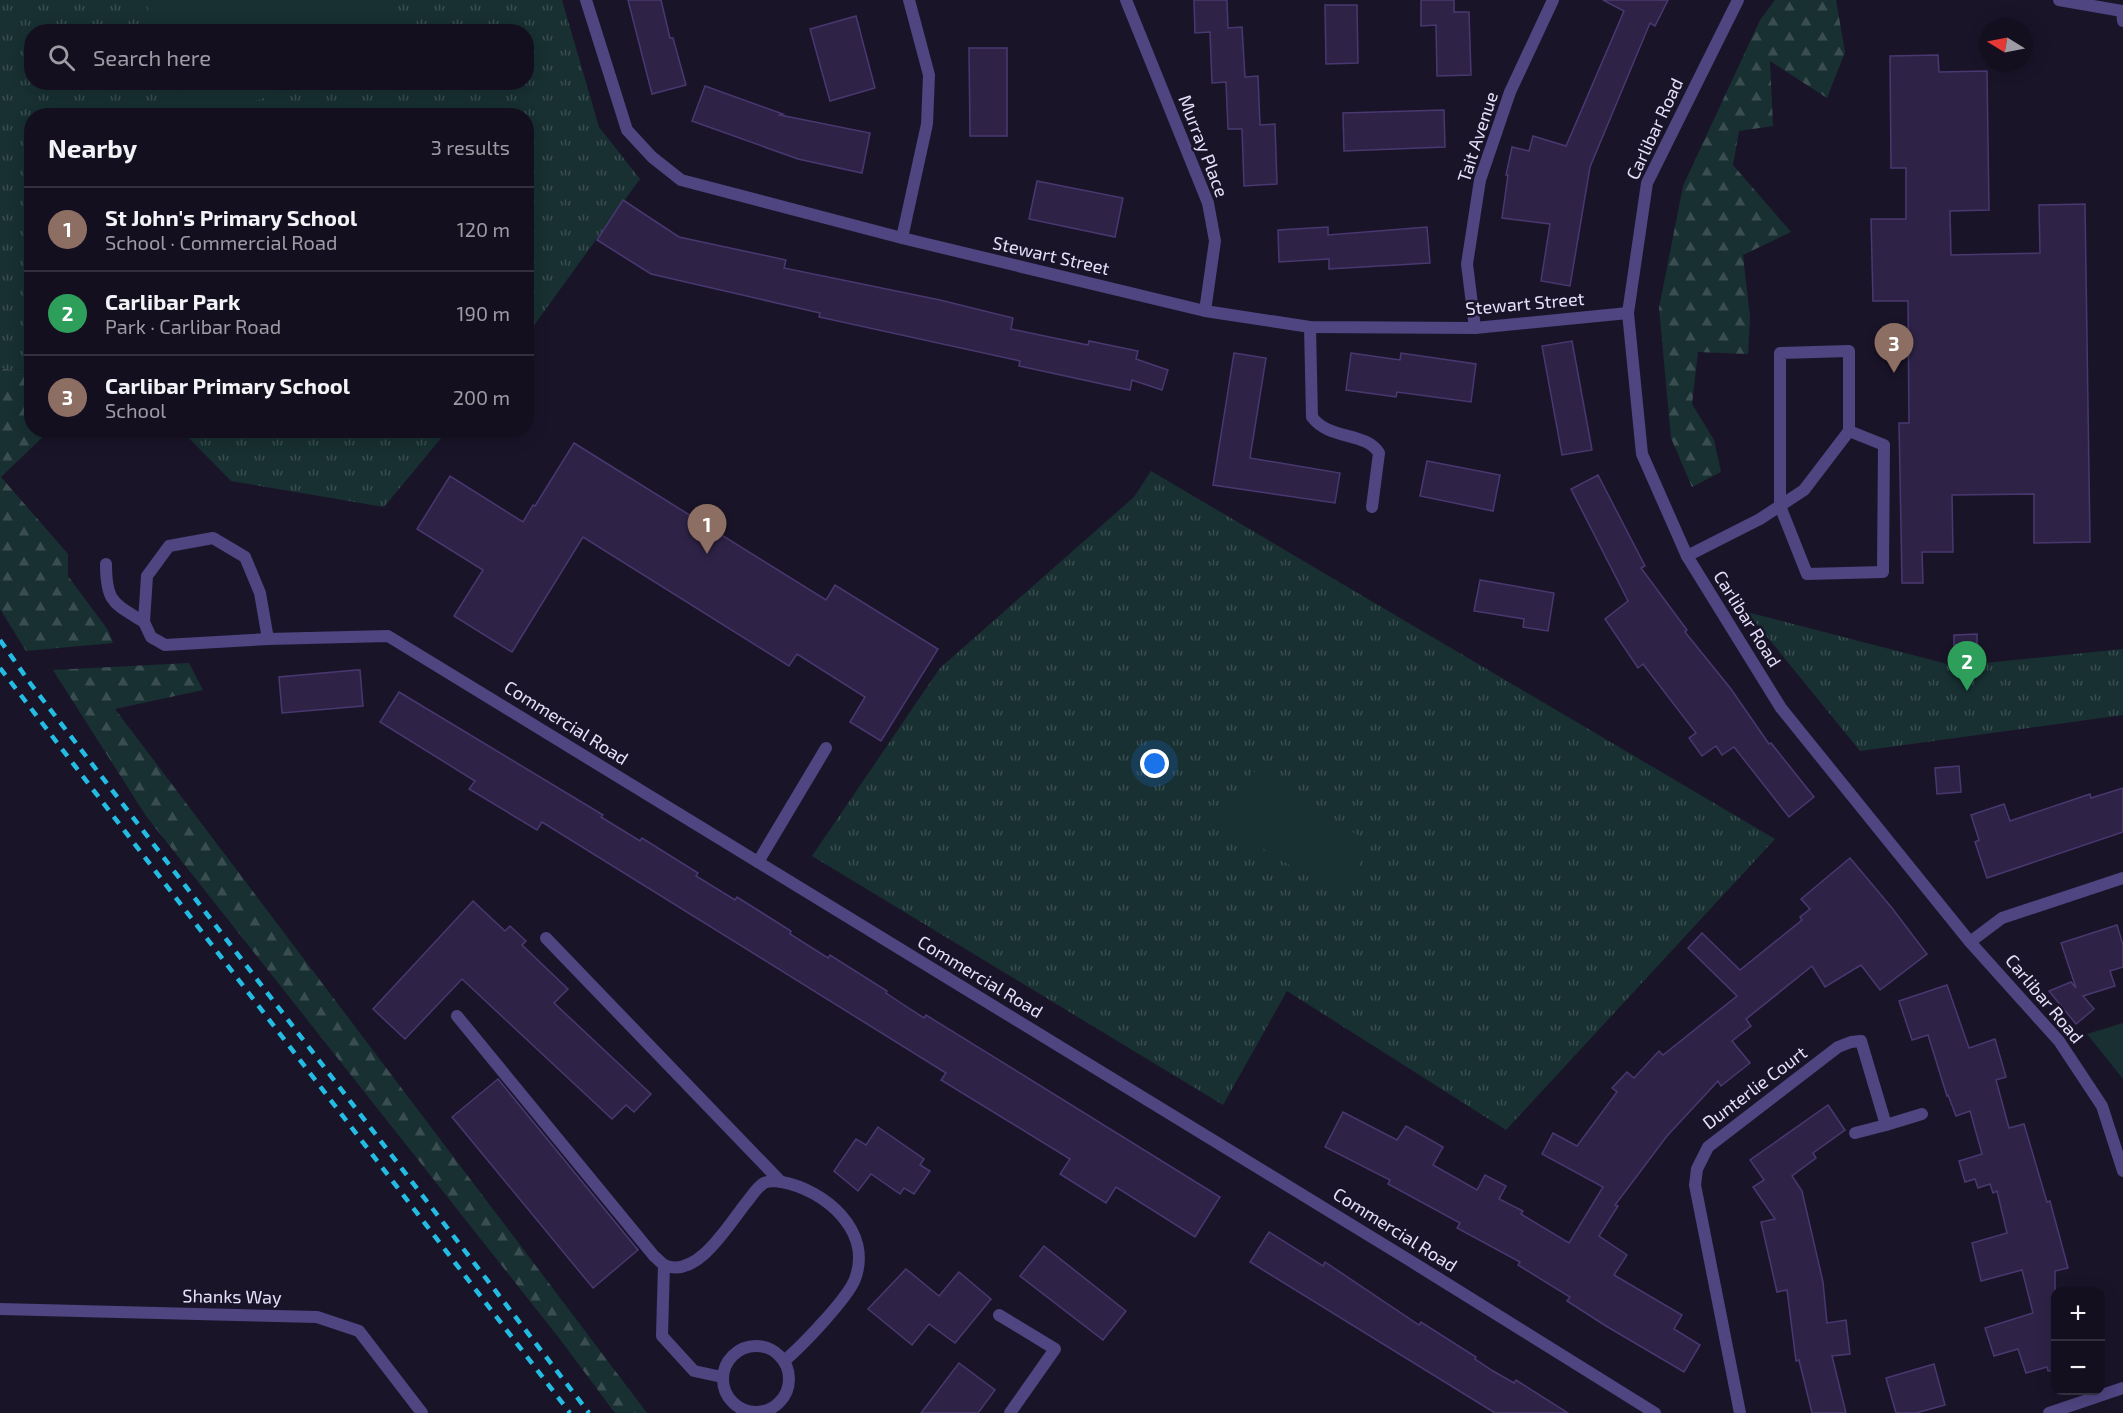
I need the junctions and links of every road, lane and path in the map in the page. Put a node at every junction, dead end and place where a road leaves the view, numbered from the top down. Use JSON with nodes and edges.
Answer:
{"nodes":[{"id":1,"x":586,"y":0,"type":"edge"},
{"id":2,"x":909,"y":0,"type":"edge"},
{"id":3,"x":1126,"y":0,"type":"edge"},
{"id":4,"x":1553,"y":0,"type":"edge"},
{"id":5,"x":1738,"y":0,"type":"edge"},
{"id":6,"x":2059,"y":0,"type":"edge"},
{"id":7,"x":2123,"y":21,"type":"edge"},
{"id":8,"x":902,"y":238,"type":"junction"},
{"id":9,"x":1205,"y":311,"type":"junction"},
{"id":10,"x":1628,"y":313,"type":"junction"},
{"id":11,"x":1310,"y":327,"type":"junction"},
{"id":12,"x":1475,"y":328,"type":"junction"},
{"id":13,"x":1849,"y":431,"type":"junction"},
{"id":14,"x":1780,"y":506,"type":"junction"},
{"id":15,"x":1372,"y":507,"type":"dead end"},
{"id":16,"x":1687,"y":556,"type":"junction"},
{"id":17,"x":106,"y":564,"type":"dead end"},
{"id":18,"x":144,"y":622,"type":"junction"},
{"id":19,"x":268,"y":639,"type":"junction"},
{"id":20,"x":825,"y":748,"type":"dead end"},
{"id":21,"x":758,"y":862,"type":"junction"},
{"id":22,"x":2123,"y":878,"type":"edge"},
{"id":23,"x":546,"y":938,"type":"dead end"},
{"id":24,"x":1970,"y":942,"type":"junction"},
{"id":25,"x":457,"y":1016,"type":"dead end"},
{"id":26,"x":1922,"y":1114,"type":"dead end"},
{"id":27,"x":1886,"y":1125,"type":"junction"},
{"id":28,"x":1856,"y":1133,"type":"dead end"},
{"id":29,"x":2123,"y":1171,"type":"edge"},
{"id":30,"x":781,"y":1182,"type":"junction"},
{"id":31,"x":664,"y":1265,"type":"junction"},
{"id":32,"x":0,"y":1309,"type":"edge"},
{"id":33,"x":999,"y":1315,"type":"dead end"},
{"id":34,"x":784,"y":1361,"type":"junction"},
{"id":35,"x":722,"y":1377,"type":"junction"},
{"id":36,"x":2123,"y":1388,"type":"edge"},
{"id":37,"x":769,"y":1412,"type":"edge"},
{"id":38,"x":422,"y":1413,"type":"edge"},
{"id":39,"x":1010,"y":1413,"type":"edge"},
{"id":40,"x":1655,"y":1413,"type":"edge"},
{"id":41,"x":1740,"y":1413,"type":"edge"},
{"id":42,"x":2049,"y":1413,"type":"edge"}],
"edges":[{"from":1,"to":8,"type":"street","name":"Stewart Street"},
{"from":2,"to":8,"type":"street"},
{"from":3,"to":9,"type":"street","name":"Murray Place"},
{"from":4,"to":12,"type":"street","name":"Tait Avenue"},
{"from":5,"to":10,"type":"street","name":"Carlibar Road"},
{"from":6,"to":7,"type":"street"},
{"from":8,"to":9,"type":"street","name":"Stewart Street"},
{"from":9,"to":11,"type":"street","name":"Stewart Street"},
{"from":10,"to":12,"type":"street","name":"Stewart Street"},
{"from":10,"to":16,"type":"street","name":"Carlibar Road"},
{"from":11,"to":12,"type":"street","name":"Stewart Street"},
{"from":11,"to":15,"type":"street"},
{"from":13,"to":14,"type":"street"},
{"from":13,"to":14,"type":"street"},
{"from":13,"to":14,"type":"street"},
{"from":14,"to":16,"type":"street"},
{"from":16,"to":24,"type":"street","name":"Carlibar Road"},
{"from":17,"to":18,"type":"street","name":"Commercial Road"},
{"from":18,"to":19,"type":"street","name":"Commercial Road"},
{"from":18,"to":19,"type":"street"},
{"from":19,"to":21,"type":"street","name":"Commercial Road"},
{"from":20,"to":21,"type":"street"},
{"from":21,"to":40,"type":"street","name":"Commercial Road"},
{"from":22,"to":24,"type":"street"},
{"from":23,"to":30,"type":"street"},
{"from":24,"to":29,"type":"street","name":"Carlibar Road"},
{"from":25,"to":31,"type":"street"},
{"from":26,"to":27,"type":"street"},
{"from":27,"to":28,"type":"street"},
{"from":27,"to":41,"type":"street","name":"Dunterlie Court"},
{"from":30,"to":31,"type":"street"},
{"from":30,"to":34,"type":"street"},
{"from":31,"to":35,"type":"street"},
{"from":32,"to":38,"type":"street","name":"Shanks Way"},
{"from":33,"to":39,"type":"street"},
{"from":34,"to":35,"type":"street"},
{"from":34,"to":37,"type":"street"},
{"from":35,"to":37,"type":"street"},
{"from":36,"to":42,"type":"street"}]}
